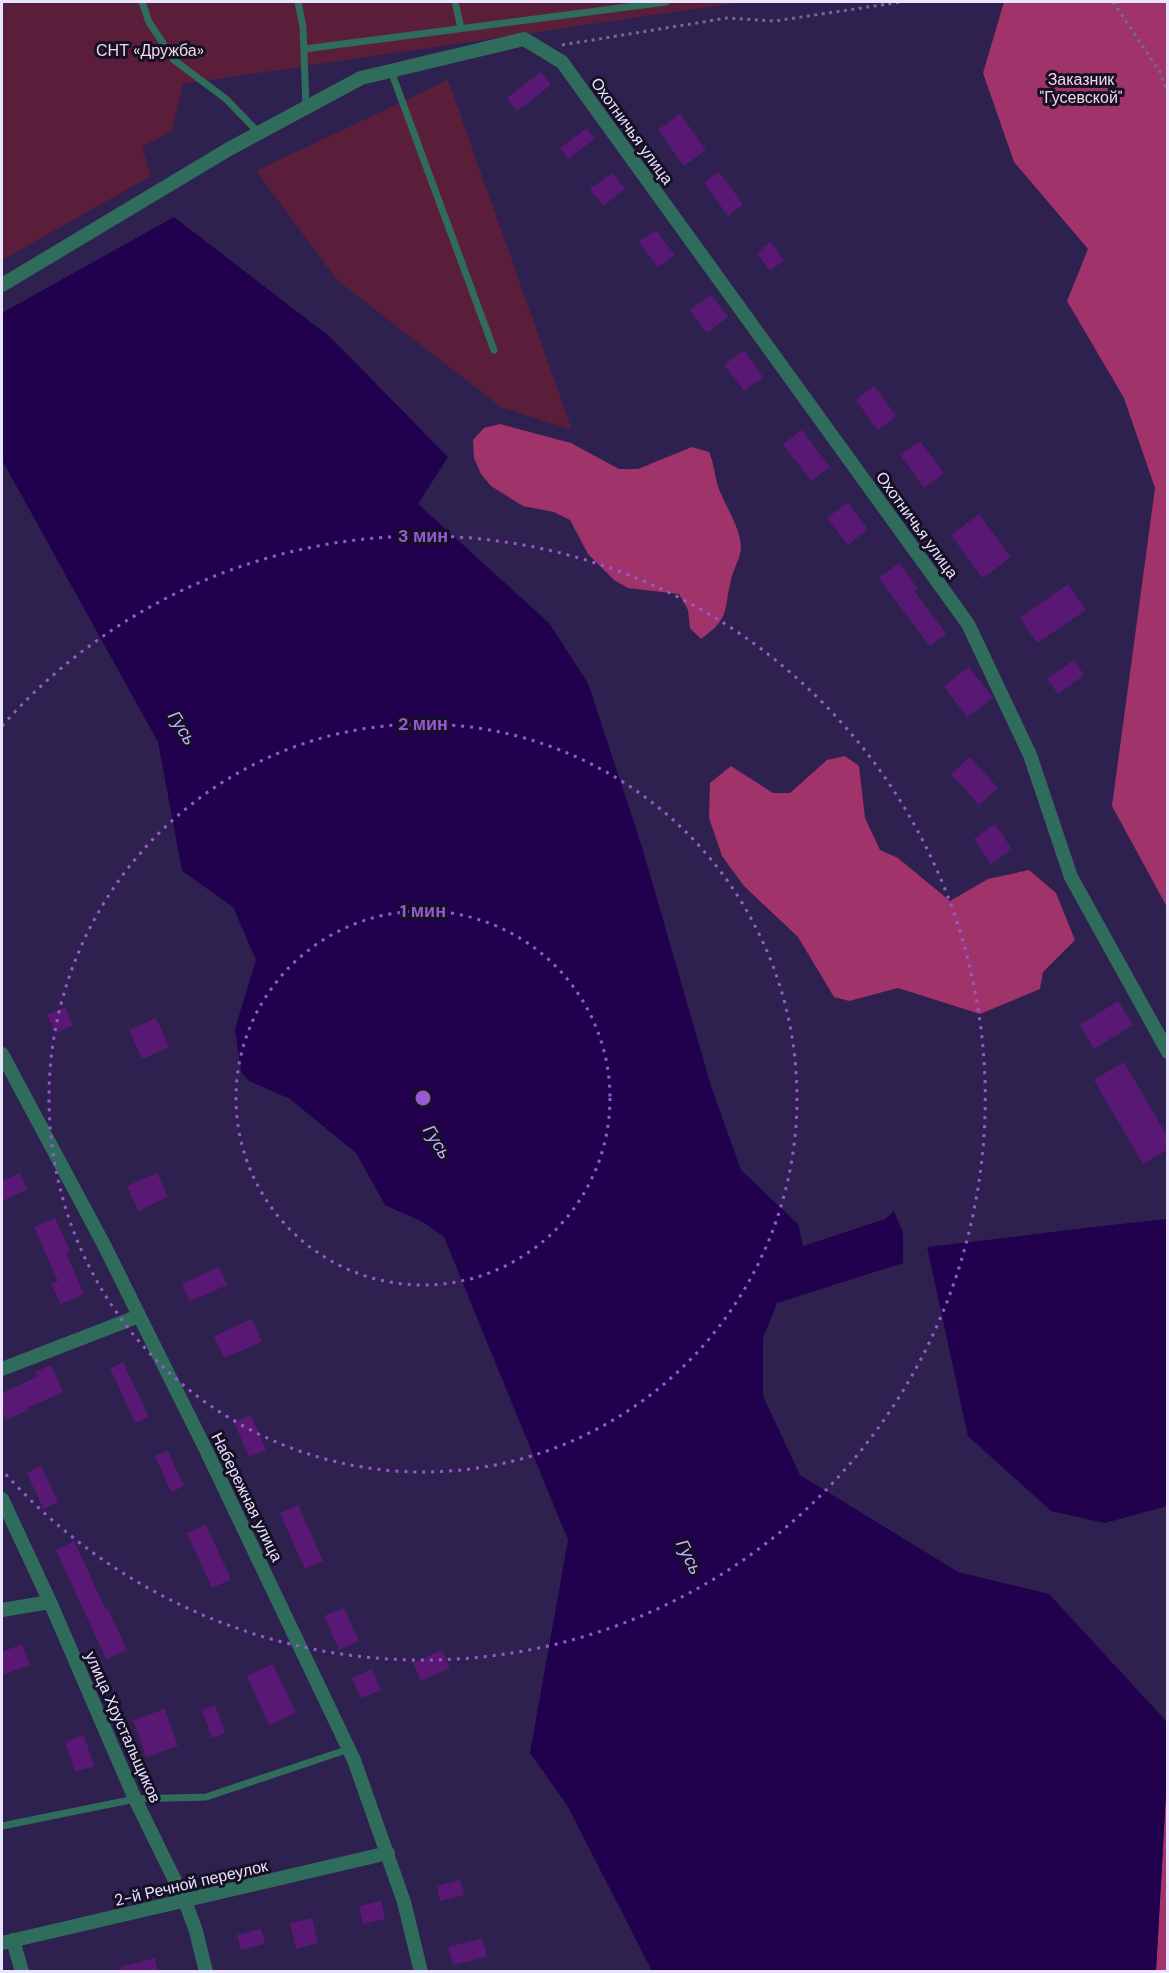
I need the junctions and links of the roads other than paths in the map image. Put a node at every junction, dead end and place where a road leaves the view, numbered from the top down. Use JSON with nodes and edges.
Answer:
{"nodes":[{"id":1,"x":142,"y":2,"type":"edge"},
{"id":2,"x":298,"y":2,"type":"edge"},
{"id":3,"x":454,"y":2,"type":"edge"},
{"id":4,"x":666,"y":2,"type":"edge"},
{"id":5,"x":604,"y":5,"type":"edge"},
{"id":6,"x":461,"y":28,"type":"junction"},
{"id":7,"x":304,"y":49,"type":"junction"},
{"id":8,"x":391,"y":70,"type":"junction"},
{"id":9,"x":306,"y":107,"type":"junction"},
{"id":10,"x":259,"y":133,"type":"junction"},
{"id":11,"x":2,"y":285,"type":"edge"},
{"id":12,"x":494,"y":350,"type":"dead end"},
{"id":13,"x":1167,"y":1052,"type":"edge"},
{"id":14,"x":2,"y":1054,"type":"edge"},
{"id":15,"x":139,"y":1316,"type":"junction"},
{"id":16,"x":2,"y":1369,"type":"edge"},
{"id":17,"x":2,"y":1499,"type":"edge"},
{"id":18,"x":50,"y":1602,"type":"junction"},
{"id":19,"x":2,"y":1610,"type":"edge"},
{"id":20,"x":349,"y":1749,"type":"junction"},
{"id":21,"x":135,"y":1799,"type":"junction"},
{"id":22,"x":2,"y":1826,"type":"edge"},
{"id":23,"x":388,"y":1853,"type":"junction"},
{"id":24,"x":185,"y":1901,"type":"junction"},
{"id":25,"x":7,"y":1942,"type":"edge"},
{"id":26,"x":22,"y":1971,"type":"edge"},
{"id":27,"x":206,"y":1971,"type":"edge"},
{"id":28,"x":422,"y":1971,"type":"edge"}],
"edges":[{"from":1,"to":10,"type":"lane"},
{"from":2,"to":7,"type":"lane"},
{"from":3,"to":6,"type":"lane"},
{"from":4,"to":5,"type":"lane"},
{"from":5,"to":6,"type":"lane"},
{"from":6,"to":7,"type":"lane"},
{"from":7,"to":9,"type":"lane"},
{"from":8,"to":9,"type":"street"},
{"from":8,"to":12,"type":"lane"},
{"from":8,"to":13,"type":"street","name":"Охотничья улица"},
{"from":9,"to":10,"type":"street"},
{"from":10,"to":11,"type":"street"},
{"from":14,"to":15,"type":"street","name":"Набережная улица"},
{"from":15,"to":16,"type":"street"},
{"from":15,"to":20,"type":"street","name":"Набережная улица"},
{"from":17,"to":18,"type":"street","name":"улица Хрустальщиков"},
{"from":18,"to":19,"type":"street"},
{"from":18,"to":21,"type":"street","name":"улица Хрустальщиков"},
{"from":20,"to":21,"type":"lane"},
{"from":20,"to":23,"type":"street","name":"Набережная улица"},
{"from":21,"to":22,"type":"lane"},
{"from":21,"to":24,"type":"street","name":"улица Хрустальщиков"},
{"from":23,"to":24,"type":"street","name":"2-й Речной переулок"},
{"from":23,"to":28,"type":"street","name":"Набережная улица"},
{"from":24,"to":25,"type":"street","name":"2-й Речной переулок"},
{"from":24,"to":27,"type":"street","name":"улица Хрустальщиков"},
{"from":25,"to":26,"type":"street"}]}
